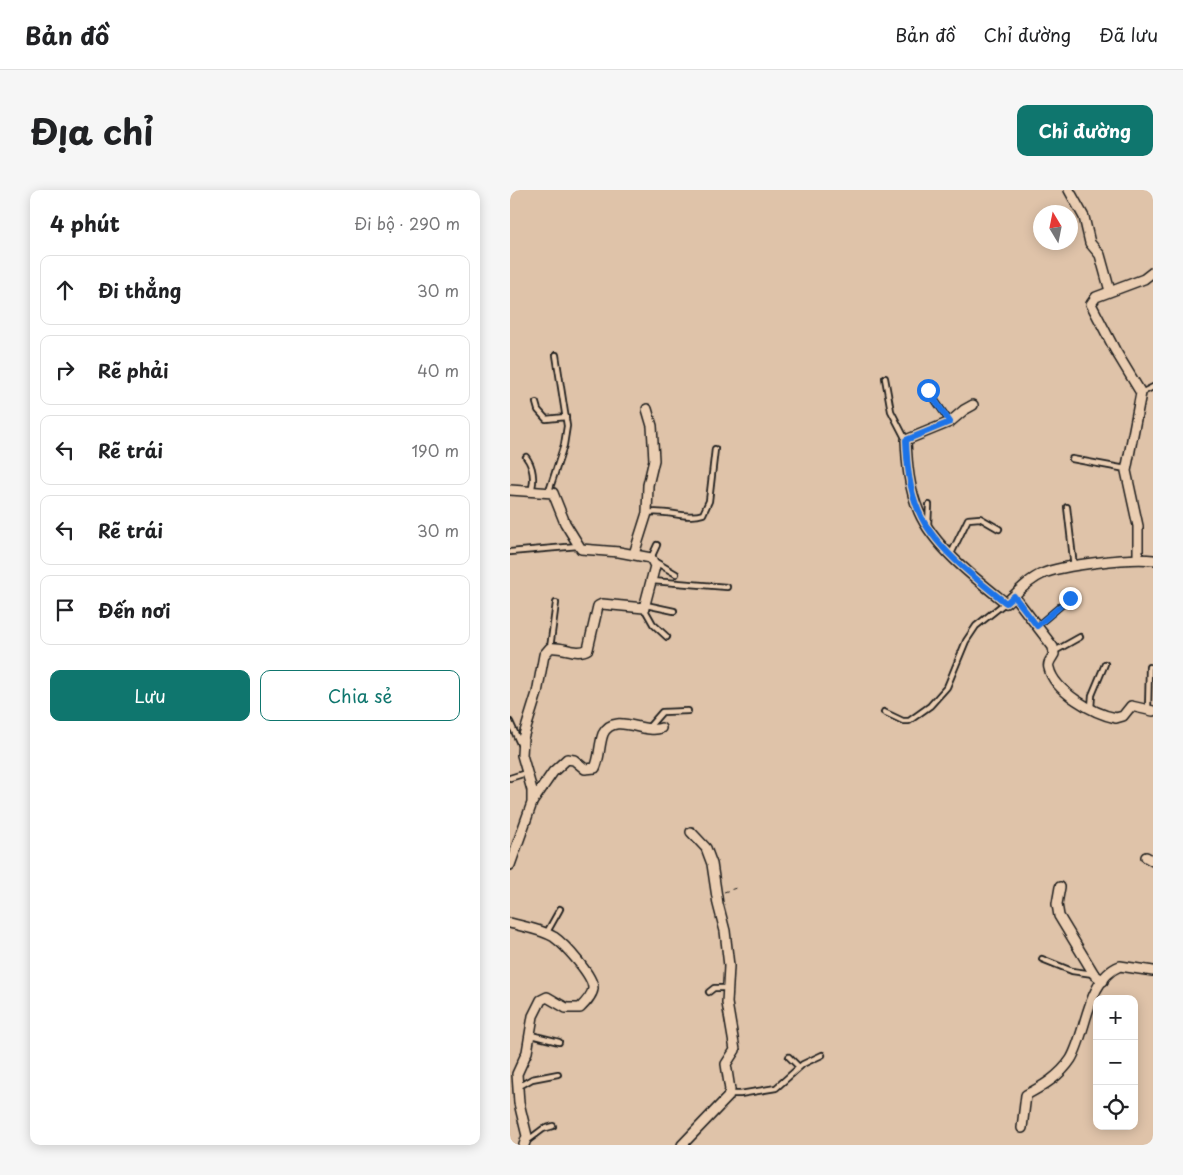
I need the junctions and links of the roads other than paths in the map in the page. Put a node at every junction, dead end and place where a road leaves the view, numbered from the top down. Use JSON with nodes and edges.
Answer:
{"nodes":[{"id":1,"x":1069,"y":190,"type":"edge"},
{"id":2,"x":1153,"y":272,"type":"edge"},
{"id":3,"x":1110,"y":291,"type":"junction"},
{"id":4,"x":556,"y":355,"type":"dead end"},
{"id":5,"x":885,"y":378,"type":"dead end"},
{"id":6,"x":1153,"y":387,"type":"edge"},
{"id":7,"x":928,"y":390,"type":"dead end"},
{"id":8,"x":1141,"y":393,"type":"junction"},
{"id":9,"x":536,"y":403,"type":"dead end"},
{"id":10,"x":973,"y":405,"type":"dead end"},
{"id":11,"x":647,"y":409,"type":"dead end"},
{"id":12,"x":566,"y":417,"type":"junction"},
{"id":13,"x":950,"y":422,"type":"junction"},
{"id":14,"x":906,"y":440,"type":"junction"},
{"id":15,"x":715,"y":449,"type":"dead end"},
{"id":16,"x":526,"y":457,"type":"dead end"},
{"id":17,"x":1072,"y":459,"type":"dead end"},
{"id":18,"x":1126,"y":469,"type":"junction"},
{"id":19,"x":510,"y":490,"type":"edge"},
{"id":20,"x":531,"y":491,"type":"junction"},
{"id":21,"x":549,"y":491,"type":"junction"},
{"id":22,"x":929,"y":505,"type":"dead end"},
{"id":23,"x":1067,"y":507,"type":"dead end"},
{"id":24,"x":647,"y":513,"type":"junction"},
{"id":25,"x":928,"y":529,"type":"junction"},
{"id":26,"x":999,"y":529,"type":"dead end"},
{"id":27,"x":656,"y":545,"type":"dead end"},
{"id":28,"x":578,"y":546,"type":"junction"},
{"id":29,"x":510,"y":552,"type":"edge"},
{"id":30,"x":634,"y":554,"type":"junction"},
{"id":31,"x":951,"y":554,"type":"junction"},
{"id":32,"x":1138,"y":558,"type":"junction"},
{"id":33,"x":653,"y":559,"type":"junction"},
{"id":34,"x":1153,"y":560,"type":"edge"},
{"id":35,"x":1074,"y":567,"type":"junction"},
{"id":36,"x":676,"y":574,"type":"dead end"},
{"id":37,"x":652,"y":581,"type":"junction"},
{"id":38,"x":727,"y":587,"type":"dead end"},
{"id":39,"x":1014,"y":596,"type":"junction"},
{"id":40,"x":1070,"y":598,"type":"dead end"},
{"id":41,"x":556,"y":603,"type":"dead end"},
{"id":42,"x":1006,"y":603,"type":"junction"},
{"id":43,"x":645,"y":607,"type":"junction"},
{"id":44,"x":674,"y":611,"type":"dead end"},
{"id":45,"x":1037,"y":626,"type":"junction"},
{"id":46,"x":667,"y":637,"type":"dead end"},
{"id":47,"x":1080,"y":637,"type":"dead end"},
{"id":48,"x":550,"y":648,"type":"junction"},
{"id":49,"x":1054,"y":651,"type":"junction"},
{"id":50,"x":1105,"y":664,"type":"dead end"},
{"id":51,"x":1149,"y":667,"type":"dead end"},
{"id":52,"x":1091,"y":708,"type":"junction"},
{"id":53,"x":1150,"y":710,"type":"edge"},
{"id":54,"x":688,"y":711,"type":"dead end"},
{"id":55,"x":884,"y":712,"type":"dead end"},
{"id":56,"x":510,"y":722,"type":"edge"},
{"id":57,"x":661,"y":728,"type":"dead end"},
{"id":58,"x":647,"y":729,"type":"junction"},
{"id":59,"x":521,"y":747,"type":"junction"},
{"id":60,"x":526,"y":773,"type":"junction"},
{"id":61,"x":510,"y":778,"type":"edge"},
{"id":62,"x":532,"y":803,"type":"junction"},
{"id":63,"x":691,"y":832,"type":"dead end"},
{"id":64,"x":514,"y":842,"type":"edge"},
{"id":65,"x":510,"y":866,"type":"edge"},
{"id":66,"x":1060,"y":887,"type":"dead end"},
{"id":67,"x":560,"y":909,"type":"dead end"},
{"id":68,"x":510,"y":923,"type":"edge"},
{"id":69,"x":546,"y":934,"type":"junction"},
{"id":70,"x":1042,"y":959,"type":"dead end"},
{"id":71,"x":1153,"y":972,"type":"edge"},
{"id":72,"x":1094,"y":974,"type":"junction"},
{"id":73,"x":1103,"y":980,"type":"junction"},
{"id":74,"x":728,"y":988,"type":"junction"},
{"id":75,"x":709,"y":992,"type":"dead end"},
{"id":76,"x":529,"y":1034,"type":"junction"},
{"id":77,"x":559,"y":1042,"type":"dead end"},
{"id":78,"x":822,"y":1055,"type":"dead end"},
{"id":79,"x":789,"y":1057,"type":"dead end"},
{"id":80,"x":799,"y":1067,"type":"junction"},
{"id":81,"x":558,"y":1074,"type":"dead end"},
{"id":82,"x":513,"y":1075,"type":"edge"},
{"id":83,"x":518,"y":1087,"type":"junction"},
{"id":84,"x":730,"y":1094,"type":"junction"},
{"id":85,"x":553,"y":1126,"type":"dead end"},
{"id":86,"x":1022,"y":1128,"type":"dead end"},
{"id":87,"x":525,"y":1143,"type":"edge"},
{"id":88,"x":682,"y":1145,"type":"edge"}],
"edges":[{"from":1,"to":3,"type":"street"},
{"from":2,"to":3,"type":"street"},
{"from":3,"to":8,"type":"street"},
{"from":4,"to":12,"type":"lane"},
{"from":5,"to":14,"type":"lane"},
{"from":6,"to":8,"type":"lane"},
{"from":7,"to":13,"type":"lane"},
{"from":8,"to":18,"type":"street"},
{"from":9,"to":12,"type":"lane"},
{"from":10,"to":13,"type":"street"},
{"from":11,"to":24,"type":"street"},
{"from":12,"to":21,"type":"lane"},
{"from":13,"to":14,"type":"street"},
{"from":14,"to":25,"type":"street"},
{"from":15,"to":24,"type":"lane"},
{"from":16,"to":20,"type":"lane"},
{"from":17,"to":18,"type":"lane"},
{"from":18,"to":32,"type":"street"},
{"from":19,"to":20,"type":"street"},
{"from":20,"to":21,"type":"street"},
{"from":21,"to":28,"type":"street"},
{"from":22,"to":25,"type":"lane"},
{"from":23,"to":35,"type":"lane"},
{"from":24,"to":30,"type":"street"},
{"from":25,"to":31,"type":"street"},
{"from":26,"to":31,"type":"lane"},
{"from":27,"to":33,"type":"lane"},
{"from":28,"to":29,"type":"lane"},
{"from":28,"to":30,"type":"street"},
{"from":30,"to":33,"type":"street"},
{"from":31,"to":42,"type":"street"},
{"from":32,"to":34,"type":"street"},
{"from":32,"to":35,"type":"street"},
{"from":33,"to":36,"type":"lane"},
{"from":33,"to":37,"type":"street"},
{"from":35,"to":39,"type":"street"},
{"from":37,"to":38,"type":"lane"},
{"from":37,"to":43,"type":"street"},
{"from":39,"to":42,"type":"street"},
{"from":39,"to":45,"type":"street"},
{"from":40,"to":45,"type":"lane"},
{"from":41,"to":48,"type":"lane"},
{"from":42,"to":55,"type":"lane"},
{"from":43,"to":44,"type":"lane"},
{"from":43,"to":46,"type":"lane"},
{"from":43,"to":48,"type":"street"},
{"from":45,"to":49,"type":"street"},
{"from":47,"to":49,"type":"lane"},
{"from":48,"to":59,"type":"street"},
{"from":49,"to":52,"type":"street"},
{"from":50,"to":52,"type":"lane"},
{"from":51,"to":53,"type":"lane"},
{"from":52,"to":53,"type":"street"},
{"from":54,"to":58,"type":"lane"},
{"from":56,"to":59,"type":"lane"},
{"from":57,"to":58,"type":"street"},
{"from":58,"to":62,"type":"street"},
{"from":59,"to":60,"type":"street"},
{"from":60,"to":61,"type":"lane"},
{"from":60,"to":62,"type":"street"},
{"from":62,"to":64,"type":"street"},
{"from":63,"to":74,"type":"street"},
{"from":64,"to":65,"type":"street"},
{"from":66,"to":72,"type":"street"},
{"from":67,"to":69,"type":"lane"},
{"from":68,"to":69,"type":"street"},
{"from":69,"to":76,"type":"street"},
{"from":70,"to":72,"type":"lane"},
{"from":71,"to":73,"type":"street"},
{"from":72,"to":73,"type":"street"},
{"from":73,"to":86,"type":"street"},
{"from":74,"to":75,"type":"lane"},
{"from":74,"to":84,"type":"street"},
{"from":76,"to":77,"type":"lane"},
{"from":76,"to":82,"type":"street"},
{"from":78,"to":80,"type":"lane"},
{"from":79,"to":80,"type":"lane"},
{"from":80,"to":84,"type":"lane"},
{"from":81,"to":83,"type":"lane"},
{"from":82,"to":83,"type":"street"},
{"from":83,"to":87,"type":"street"},
{"from":84,"to":88,"type":"street"},
{"from":85,"to":87,"type":"lane"}]}
